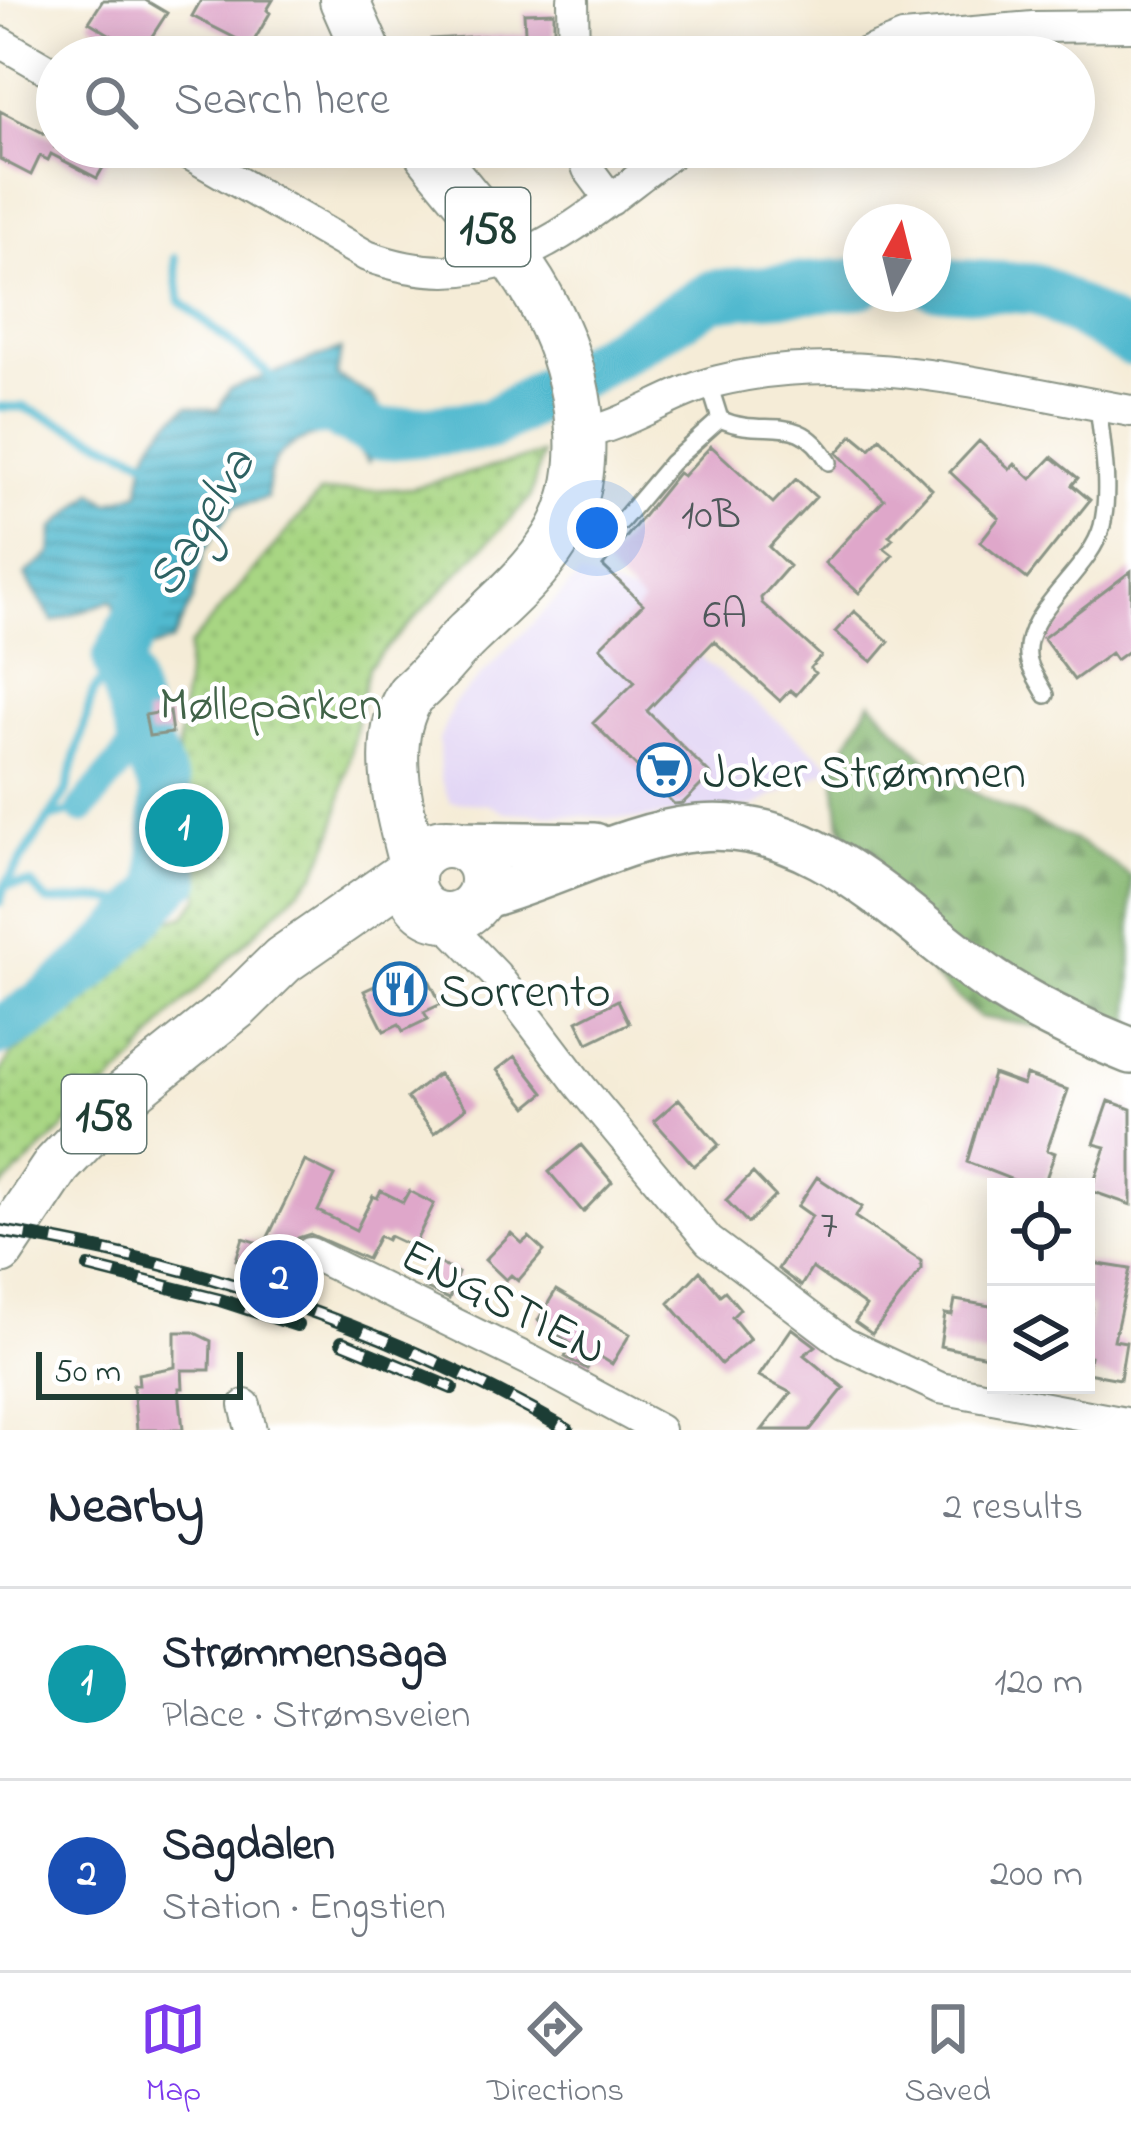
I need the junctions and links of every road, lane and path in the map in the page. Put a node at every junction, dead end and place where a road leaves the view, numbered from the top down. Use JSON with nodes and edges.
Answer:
{"nodes":[{"id":1,"x":344,"y":0,"type":"edge"},
{"id":2,"x":573,"y":0,"type":"edge"},
{"id":3,"x":1131,"y":26,"type":"edge"},
{"id":4,"x":360,"y":36,"type":"edge"},
{"id":5,"x":574,"y":36,"type":"edge"},
{"id":6,"x":927,"y":36,"type":"edge"},
{"id":7,"x":0,"y":42,"type":"edge"},
{"id":8,"x":36,"y":63,"type":"edge"},
{"id":9,"x":213,"y":168,"type":"edge"},
{"id":10,"x":441,"y":168,"type":"edge"},
{"id":11,"x":587,"y":168,"type":"edge"},
{"id":12,"x":653,"y":168,"type":"edge"},
{"id":13,"x":611,"y":200,"type":"junction"},
{"id":14,"x":512,"y":259,"type":"junction"},
{"id":15,"x":709,"y":384,"type":"junction"},
{"id":16,"x":1098,"y":405,"type":"junction"},
{"id":17,"x":1131,"y":411,"type":"edge"},
{"id":18,"x":578,"y":417,"type":"junction"},
{"id":19,"x":720,"y":419,"type":"junction"},
{"id":20,"x":829,"y":462,"type":"dead end"},
{"id":21,"x":621,"y":522,"type":"dead end"},
{"id":22,"x":430,"y":678,"type":"junction"},
{"id":23,"x":1046,"y":695,"type":"dead end"},
{"id":24,"x":458,"y":844,"type":"junction"},
{"id":25,"x":622,"y":846,"type":"junction"},
{"id":26,"x":441,"y":894,"type":"junction"},
{"id":27,"x":1131,"y":1051,"type":"edge"},
{"id":28,"x":0,"y":1250,"type":"edge"},
{"id":29,"x":310,"y":1253,"type":"dead end"},
{"id":30,"x":1131,"y":1424,"type":"edge"},
{"id":31,"x":659,"y":1430,"type":"edge"}],
"edges":[{"from":1,"to":4,"type":"main road"},
{"from":2,"to":5,"type":"street"},
{"from":3,"to":6,"type":"street"},
{"from":7,"to":8,"type":"street"},
{"from":9,"to":14,"type":"street"},
{"from":10,"to":14,"type":"main road","number":"158"},
{"from":11,"to":13,"type":"street"},
{"from":12,"to":13,"type":"street"},
{"from":13,"to":14,"type":"street"},
{"from":14,"to":18,"type":"main road","number":"158"},
{"from":15,"to":16,"type":"street"},
{"from":15,"to":18,"type":"street"},
{"from":15,"to":19,"type":"lane"},
{"from":16,"to":17,"type":"street"},
{"from":16,"to":23,"type":"lane"},
{"from":18,"to":22,"type":"main road","number":"158"},
{"from":19,"to":20,"type":"lane"},
{"from":19,"to":21,"type":"lane"},
{"from":22,"to":24,"type":"main road"},
{"from":22,"to":26,"type":"main road","number":"158"},
{"from":24,"to":25,"type":"main road"},
{"from":24,"to":26,"type":"main road","number":"158"},
{"from":25,"to":26,"type":"main road"},
{"from":25,"to":27,"type":"main road"},
{"from":26,"to":28,"type":"main road","number":"158"},
{"from":26,"to":30,"type":"street"},
{"from":29,"to":31,"type":"street","name":"ENGSTIEN"}]}
